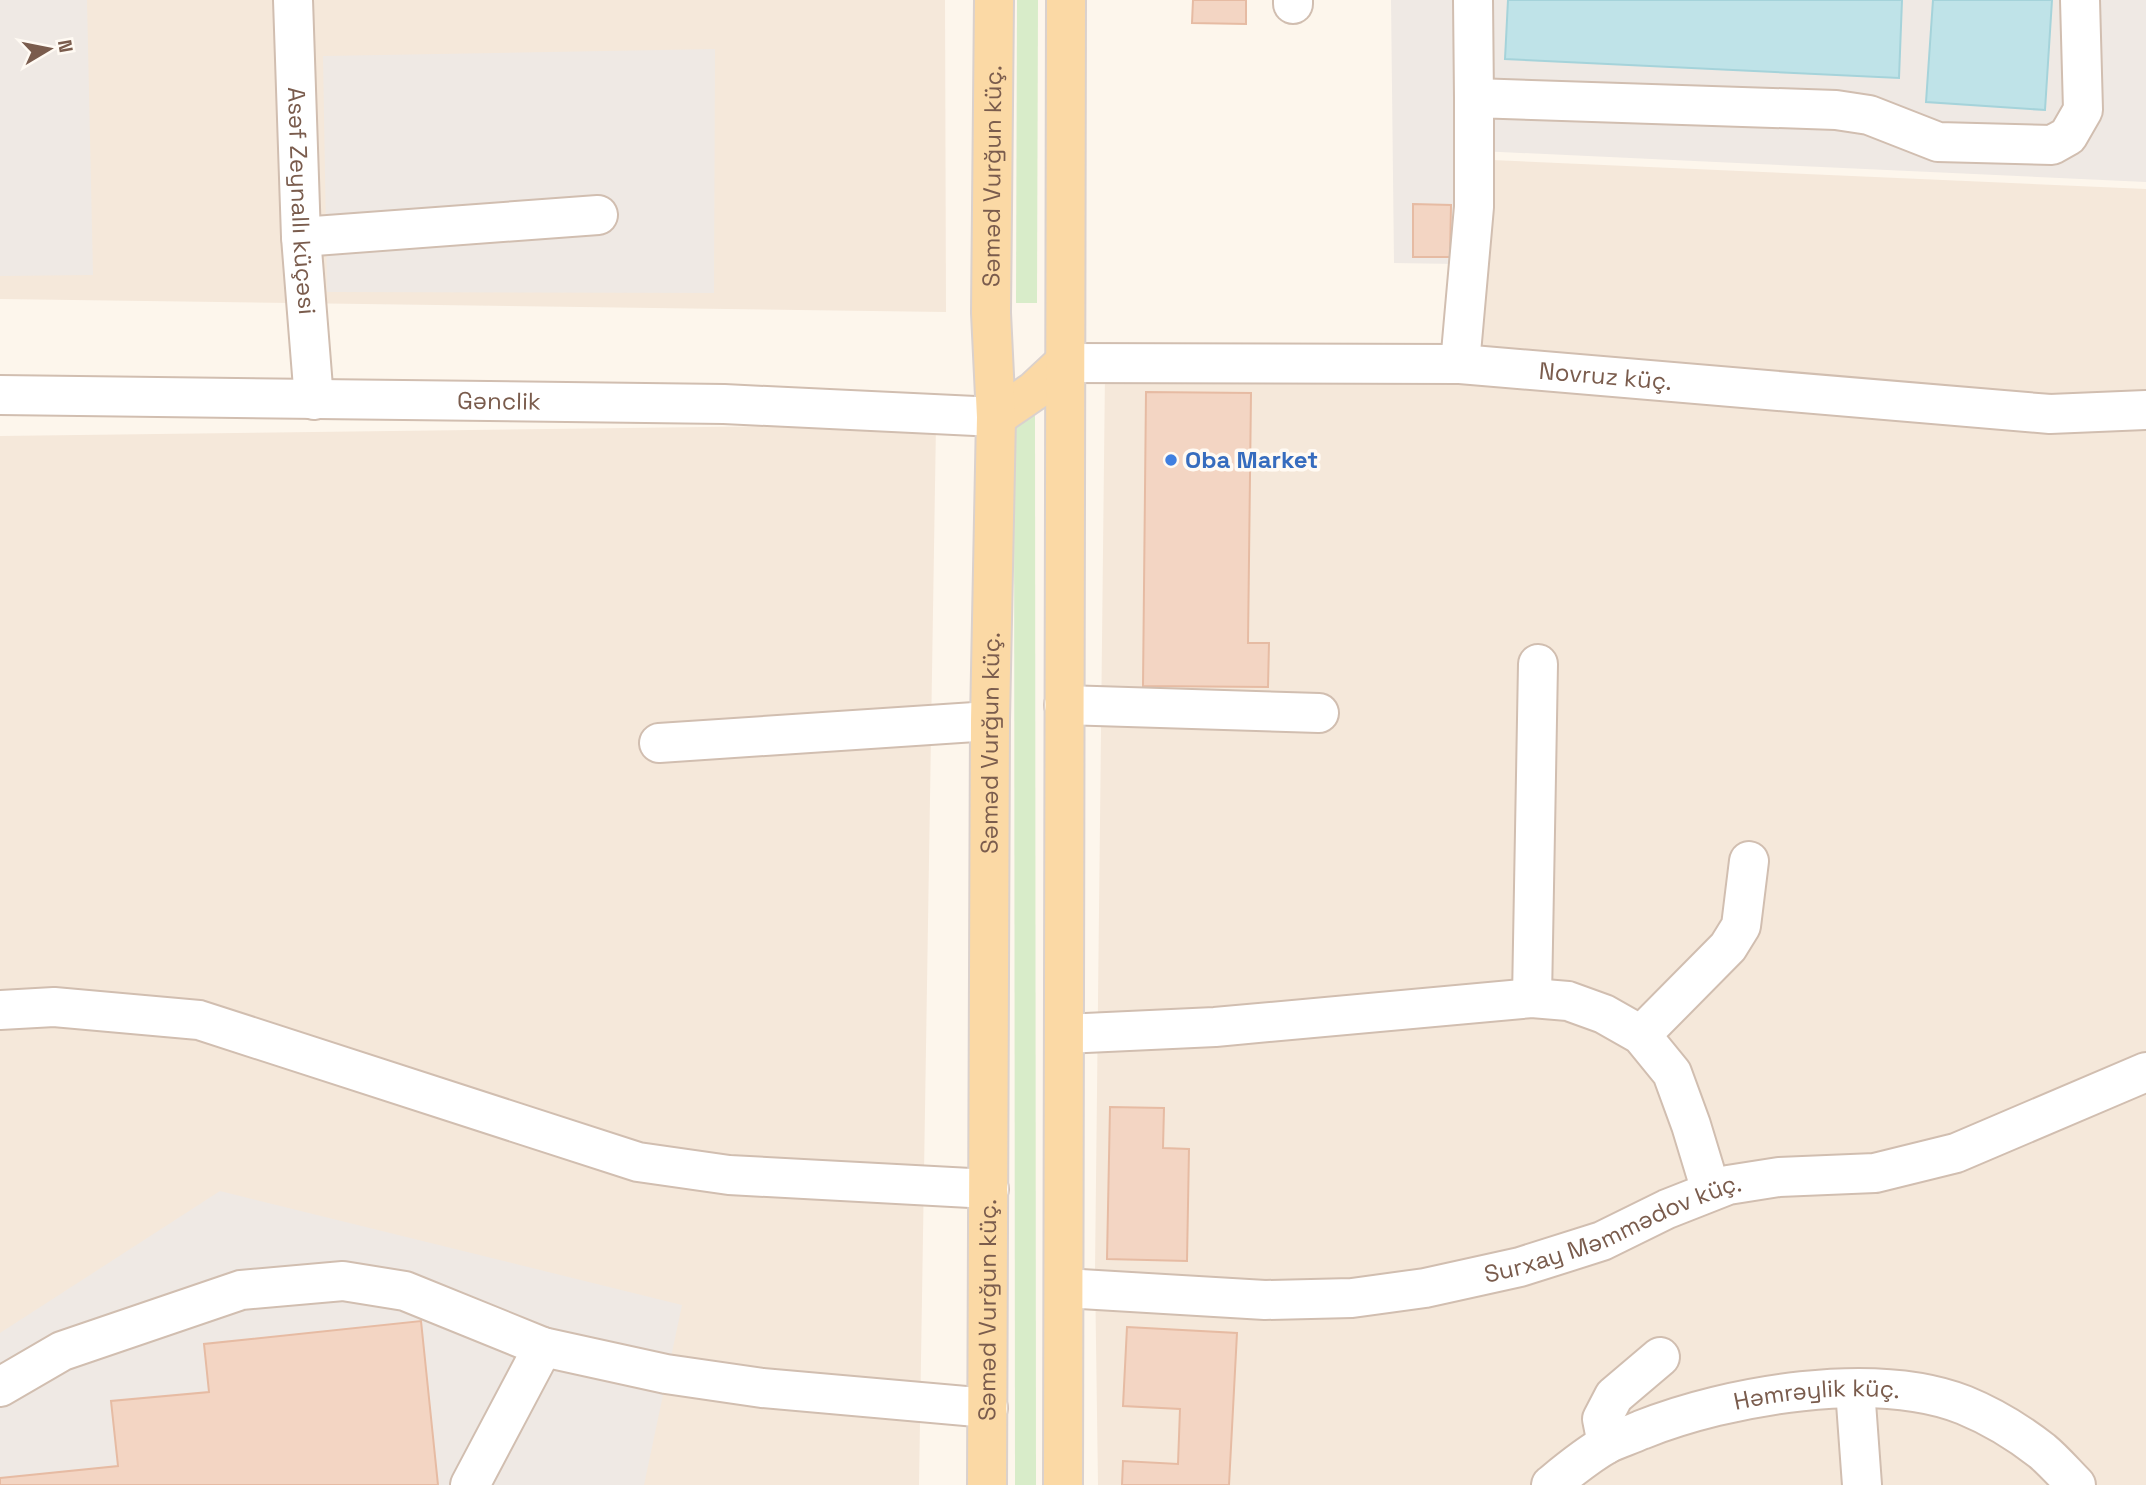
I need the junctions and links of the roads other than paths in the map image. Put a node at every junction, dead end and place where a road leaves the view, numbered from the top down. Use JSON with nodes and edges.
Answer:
{"nodes":[{"id":1,"x":293,"y":0,"type":"edge"},
{"id":2,"x":994,"y":0,"type":"edge"},
{"id":3,"x":1066,"y":0,"type":"edge"},
{"id":4,"x":1473,"y":0,"type":"edge"},
{"id":5,"x":2080,"y":0,"type":"edge"},
{"id":6,"x":1474,"y":98,"type":"junction"},
{"id":7,"x":598,"y":215,"type":"dead end"},
{"id":8,"x":301,"y":237,"type":"junction"},
{"id":9,"x":1064,"y":363,"type":"junction"},
{"id":10,"x":1460,"y":364,"type":"junction"},
{"id":11,"x":0,"y":395,"type":"edge"},
{"id":12,"x":314,"y":400,"type":"junction"},
{"id":13,"x":2146,"y":410,"type":"edge"},
{"id":14,"x":996,"y":417,"type":"junction"},
{"id":15,"x":1538,"y":664,"type":"dead end"},
{"id":16,"x":1065,"y":705,"type":"junction"},
{"id":17,"x":1319,"y":713,"type":"dead end"},
{"id":18,"x":990,"y":721,"type":"junction"},
{"id":19,"x":659,"y":743,"type":"dead end"},
{"id":20,"x":1749,"y":861,"type":"dead end"},
{"id":21,"x":1532,"y":998,"type":"junction"},
{"id":22,"x":0,"y":1010,"type":"edge"},
{"id":23,"x":1064,"y":1034,"type":"junction"},
{"id":24,"x":1641,"y":1035,"type":"junction"},
{"id":25,"x":2146,"y":1072,"type":"edge"},
{"id":26,"x":989,"y":1189,"type":"junction"},
{"id":27,"x":1711,"y":1191,"type":"junction"},
{"id":28,"x":1063,"y":1288,"type":"junction"},
{"id":29,"x":543,"y":1347,"type":"junction"},
{"id":30,"x":1660,"y":1357,"type":"dead end"},
{"id":31,"x":0,"y":1387,"type":"edge"},
{"id":32,"x":1855,"y":1389,"type":"junction"},
{"id":33,"x":988,"y":1408,"type":"junction"},
{"id":34,"x":1607,"y":1444,"type":"junction"},
{"id":35,"x":470,"y":1485,"type":"edge"},
{"id":36,"x":988,"y":1485,"type":"edge"},
{"id":37,"x":1063,"y":1485,"type":"edge"},
{"id":38,"x":1550,"y":1485,"type":"edge"},
{"id":39,"x":1862,"y":1485,"type":"edge"},
{"id":40,"x":2076,"y":1485,"type":"edge"}],
"edges":[{"from":1,"to":8,"type":"street","name":"Asəf Zeynallı küçəsi"},
{"from":2,"to":14,"type":"main road","name":"Səməd Vurğun küç."},
{"from":3,"to":9,"type":"main road"},
{"from":4,"to":6,"type":"street"},
{"from":5,"to":6,"type":"street"},
{"from":6,"to":10,"type":"street"},
{"from":7,"to":8,"type":"street"},
{"from":8,"to":12,"type":"street","name":"Asəf Zeynallı küçəsi"},
{"from":9,"to":10,"type":"street","name":"Novruz küç."},
{"from":9,"to":14,"type":"main road"},
{"from":9,"to":16,"type":"main road"},
{"from":10,"to":13,"type":"street","name":"Novruz küç."},
{"from":11,"to":12,"type":"street","name":"Gənclik"},
{"from":12,"to":14,"type":"street","name":"Gənclik"},
{"from":14,"to":18,"type":"main road","name":"Səməd Vurğun küç."},
{"from":15,"to":21,"type":"street"},
{"from":16,"to":17,"type":"street"},
{"from":16,"to":23,"type":"main road"},
{"from":18,"to":19,"type":"street"},
{"from":18,"to":26,"type":"main road","name":"Səməd Vurğun küç."},
{"from":20,"to":24,"type":"street"},
{"from":21,"to":23,"type":"street"},
{"from":21,"to":24,"type":"street"},
{"from":22,"to":26,"type":"street"},
{"from":23,"to":28,"type":"main road"},
{"from":24,"to":27,"type":"street"},
{"from":25,"to":27,"type":"street","name":"Surxay Məmmədov küç."},
{"from":26,"to":33,"type":"main road","name":"Səməd Vurğun küç."},
{"from":27,"to":28,"type":"street","name":"Surxay Məmmədov küç."},
{"from":28,"to":37,"type":"main road"},
{"from":29,"to":31,"type":"street"},
{"from":29,"to":33,"type":"street"},
{"from":29,"to":35,"type":"street"},
{"from":30,"to":34,"type":"street"},
{"from":32,"to":34,"type":"street","name":"Həmrəylik küç."},
{"from":32,"to":39,"type":"street"},
{"from":32,"to":40,"type":"street","name":"Həmrəylik küç."},
{"from":33,"to":36,"type":"main road","name":"Səməd Vurğun küç."},
{"from":34,"to":38,"type":"street","name":"Həmrəylik küç."}]}
